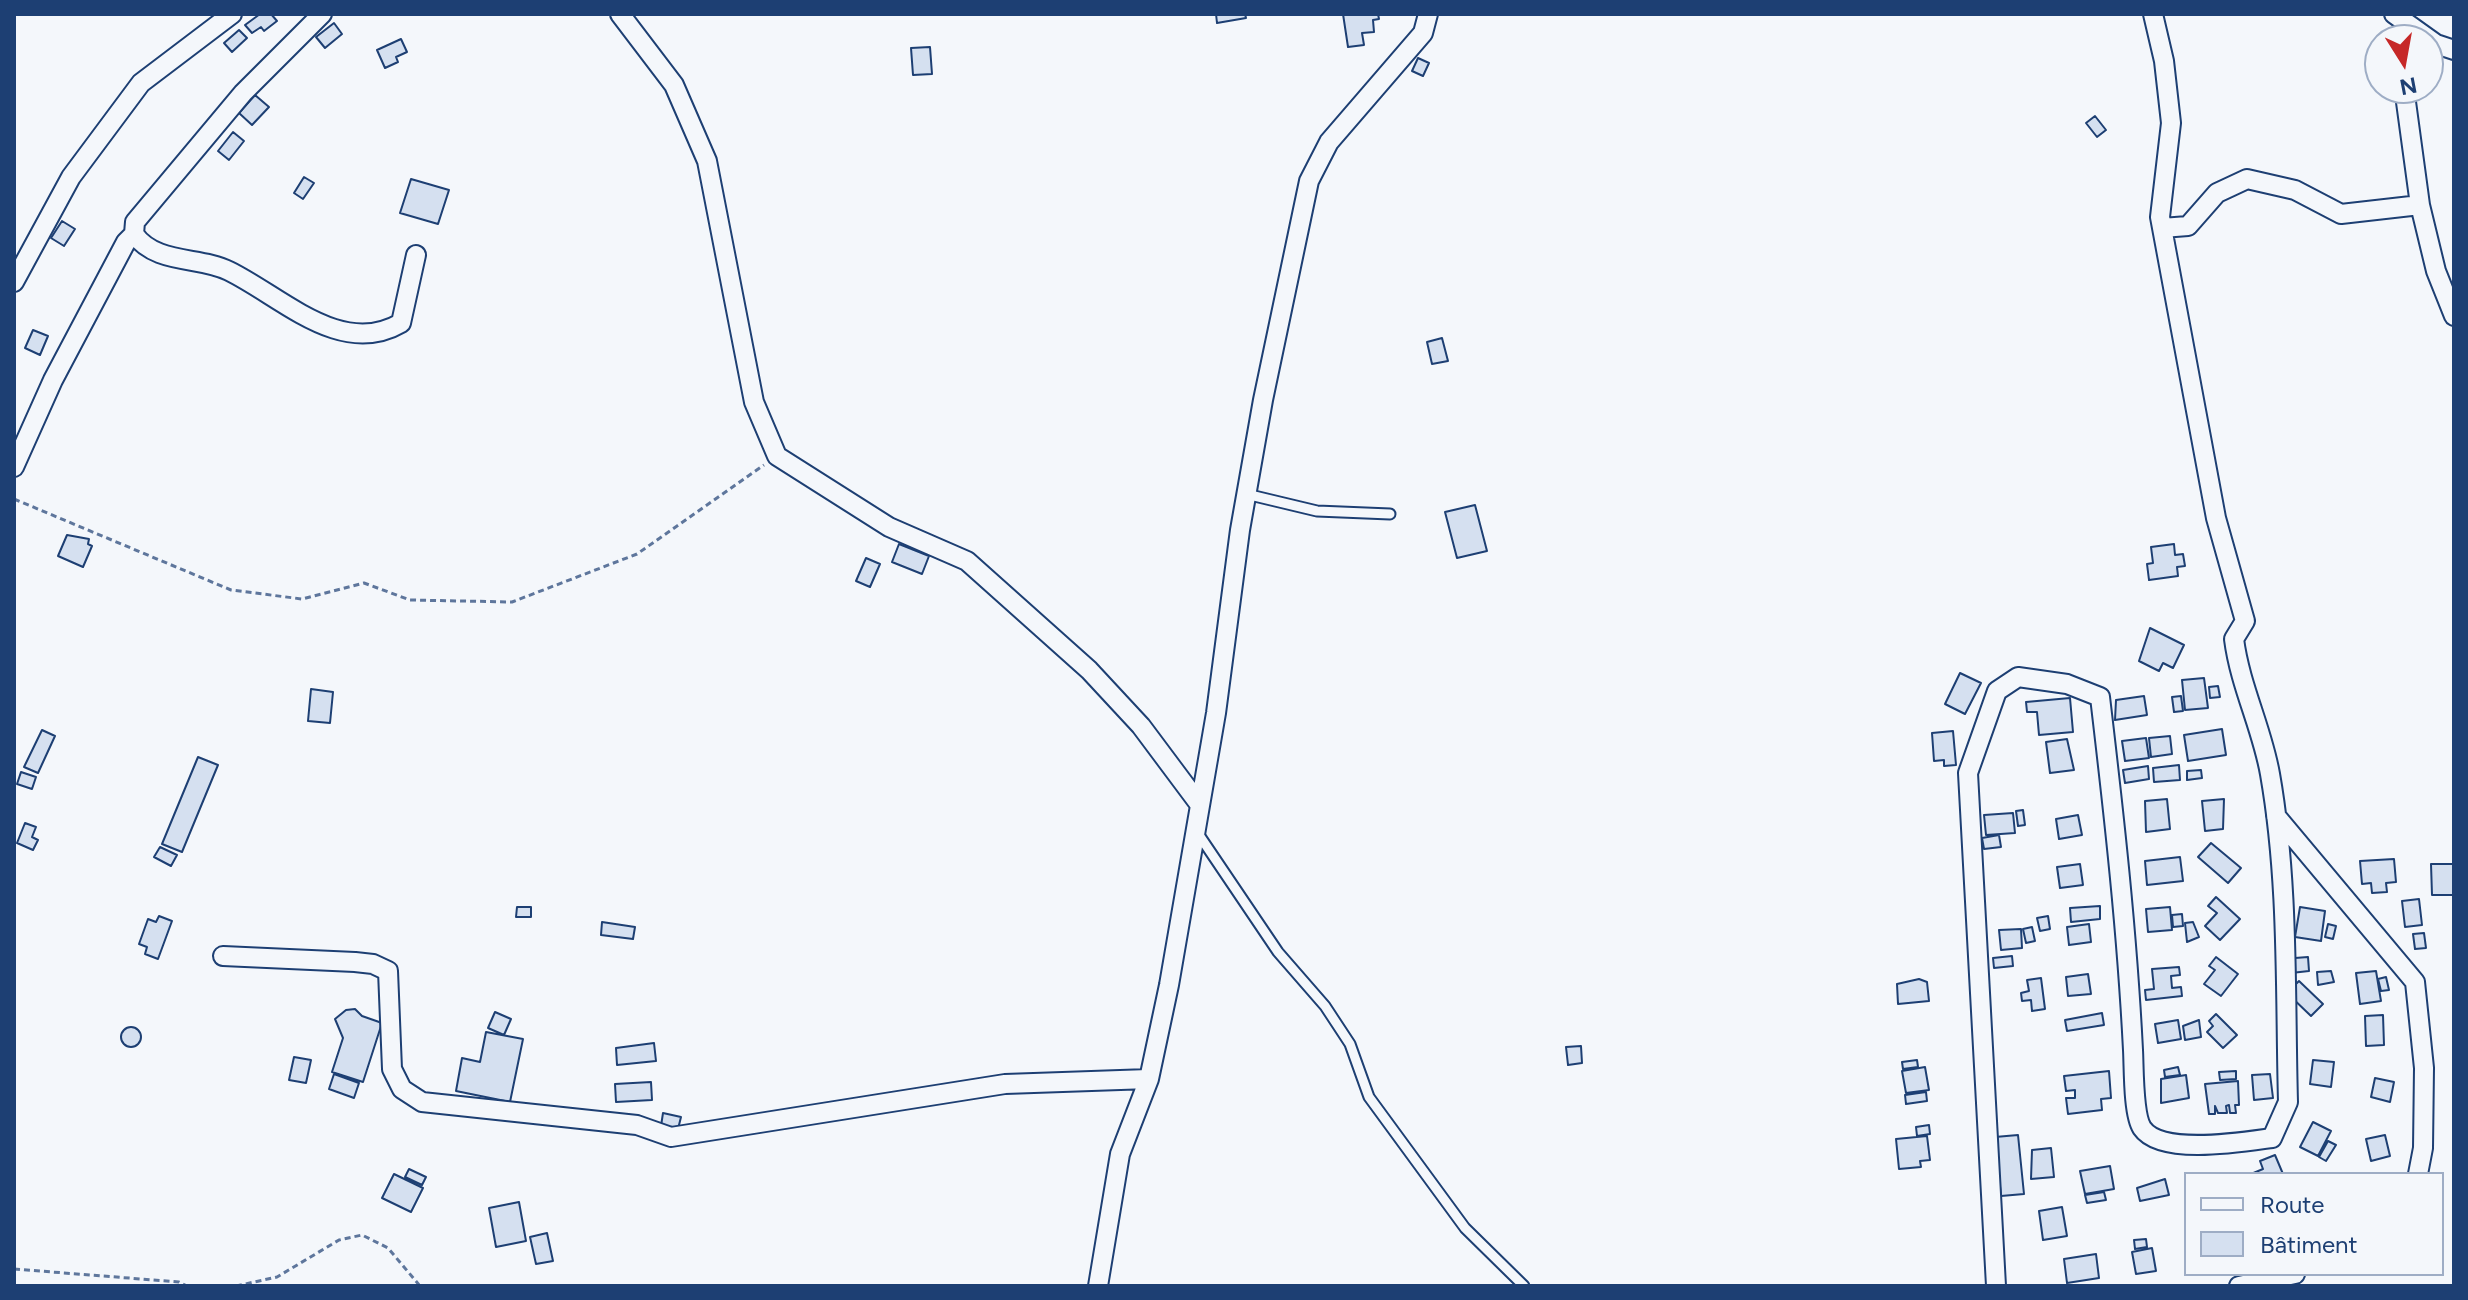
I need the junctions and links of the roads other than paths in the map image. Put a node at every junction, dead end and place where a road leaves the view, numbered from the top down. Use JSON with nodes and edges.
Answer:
{"nodes":[{"id":1,"x":232,"y":14,"type":"edge"},
{"id":2,"x":322,"y":14,"type":"edge"},
{"id":3,"x":620,"y":14,"type":"edge"},
{"id":4,"x":1428,"y":14,"type":"edge"},
{"id":5,"x":2153,"y":14,"type":"edge"},
{"id":6,"x":2394,"y":14,"type":"edge"},
{"id":7,"x":2454,"y":50,"type":"edge"},
{"id":8,"x":2406,"y":104,"type":"edge"},
{"id":9,"x":2420,"y":205,"type":"junction"},
{"id":10,"x":2162,"y":228,"type":"junction"},
{"id":11,"x":134,"y":234,"type":"junction"},
{"id":12,"x":416,"y":255,"type":"dead end"},
{"id":13,"x":14,"y":282,"type":"edge"},
{"id":14,"x":2454,"y":316,"type":"edge"},
{"id":15,"x":14,"y":467,"type":"edge"},
{"id":16,"x":1246,"y":494,"type":"junction"},
{"id":17,"x":1390,"y":514,"type":"dead end"},
{"id":18,"x":1200,"y":805,"type":"junction"},
{"id":19,"x":2275,"y":815,"type":"junction"},
{"id":20,"x":1196,"y":830,"type":"junction"},
{"id":21,"x":223,"y":956,"type":"dead end"},
{"id":22,"x":1149,"y":1079,"type":"junction"},
{"id":23,"x":2418,"y":1172,"type":"edge"},
{"id":24,"x":2286,"y":1276,"type":"edge"},
{"id":25,"x":1098,"y":1286,"type":"edge"},
{"id":26,"x":1524,"y":1286,"type":"edge"},
{"id":27,"x":1996,"y":1286,"type":"edge"},
{"id":28,"x":2239,"y":1286,"type":"edge"}],
"edges":[{"from":1,"to":13,"type":"street"},
{"from":2,"to":11,"type":"street"},
{"from":3,"to":18,"type":"street"},
{"from":4,"to":16,"type":"street"},
{"from":5,"to":10,"type":"street"},
{"from":6,"to":7,"type":"street"},
{"from":8,"to":9,"type":"street"},
{"from":9,"to":10,"type":"street"},
{"from":9,"to":14,"type":"street"},
{"from":10,"to":19,"type":"street"},
{"from":11,"to":12,"type":"street"},
{"from":11,"to":15,"type":"street"},
{"from":16,"to":17,"type":"lane"},
{"from":16,"to":18,"type":"street"},
{"from":18,"to":20,"type":"street"},
{"from":19,"to":23,"type":"street"},
{"from":19,"to":27,"type":"street"},
{"from":20,"to":22,"type":"street"},
{"from":20,"to":26,"type":"lane"},
{"from":21,"to":22,"type":"street"},
{"from":22,"to":25,"type":"street"},
{"from":24,"to":28,"type":"street"}]}
